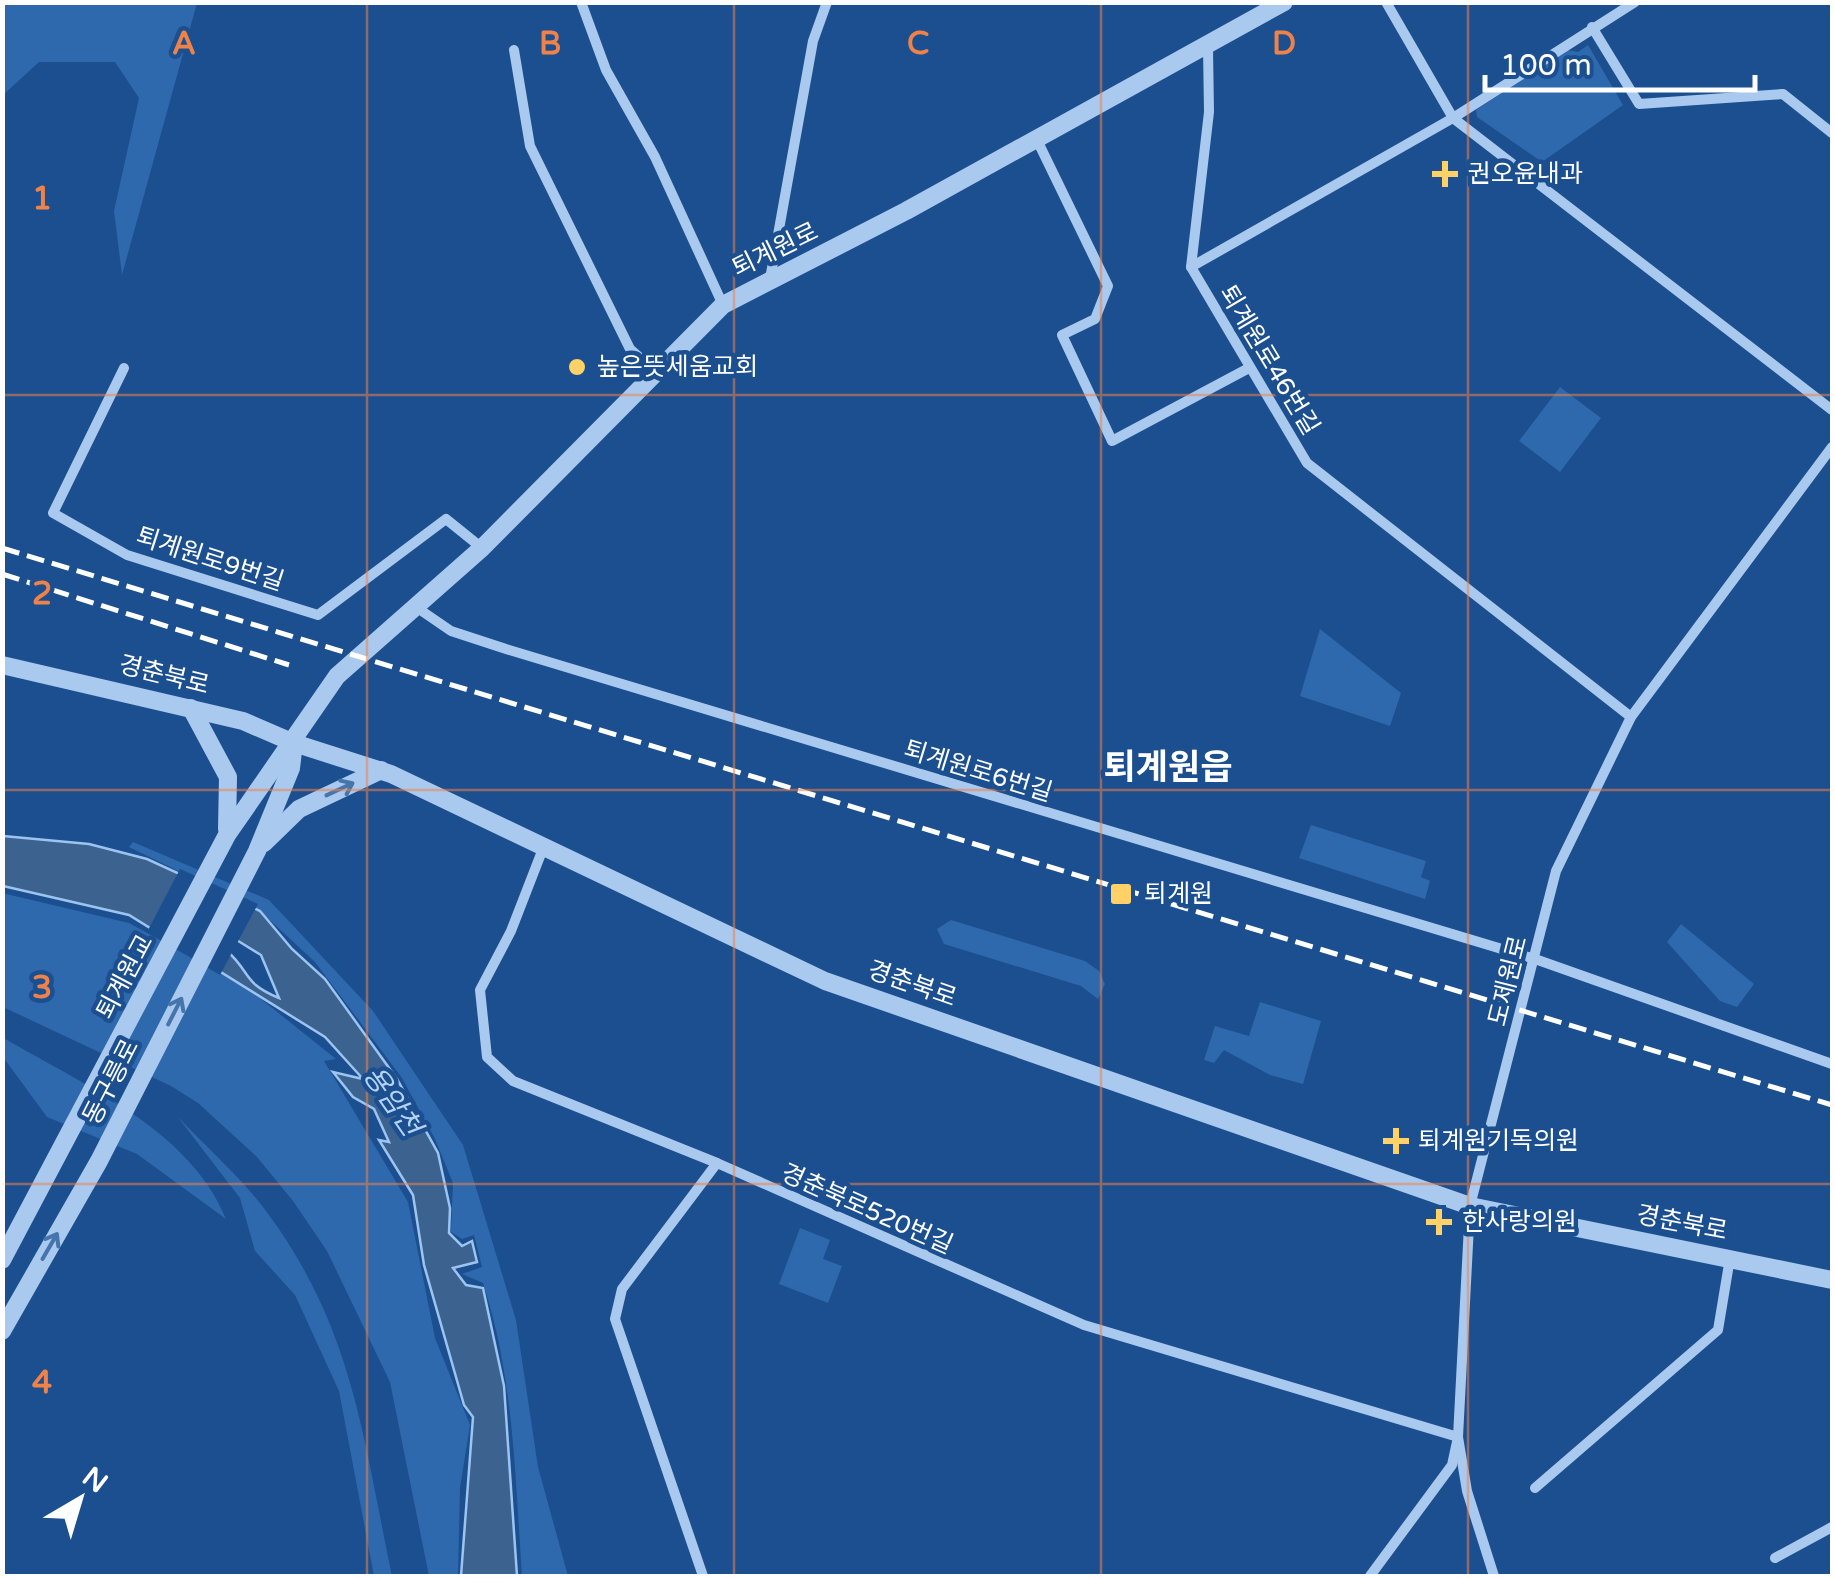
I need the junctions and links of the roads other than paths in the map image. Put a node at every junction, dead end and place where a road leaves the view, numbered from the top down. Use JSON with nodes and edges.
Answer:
{"nodes":[{"id":1,"x":581,"y":2,"type":"edge"},
{"id":2,"x":828,"y":2,"type":"edge"},
{"id":3,"x":1284,"y":2,"type":"edge"},
{"id":4,"x":1386,"y":2,"type":"edge"},
{"id":5,"x":1635,"y":2,"type":"edge"},
{"id":6,"x":1592,"y":27,"type":"junction"},
{"id":7,"x":1208,"y":48,"type":"junction"},
{"id":8,"x":514,"y":50,"type":"dead end"},
{"id":9,"x":1454,"y":118,"type":"junction"},
{"id":10,"x":1832,"y":133,"type":"edge"},
{"id":11,"x":1037,"y":140,"type":"junction"},
{"id":12,"x":1191,"y":268,"type":"junction"},
{"id":13,"x":770,"y":279,"type":"junction"},
{"id":14,"x":723,"y":306,"type":"junction"},
{"id":15,"x":124,"y":368,"type":"dead end"},
{"id":16,"x":1250,"y":368,"type":"junction"},
{"id":17,"x":656,"y":372,"type":"junction"},
{"id":18,"x":1832,"y":410,"type":"edge"},
{"id":19,"x":1832,"y":448,"type":"edge"},
{"id":20,"x":482,"y":548,"type":"junction"},
{"id":21,"x":416,"y":607,"type":"junction"},
{"id":22,"x":2,"y":665,"type":"edge"},
{"id":23,"x":190,"y":708,"type":"junction"},
{"id":24,"x":1632,"y":718,"type":"junction"},
{"id":25,"x":294,"y":743,"type":"junction"},
{"id":26,"x":380,"y":770,"type":"junction"},
{"id":27,"x":227,"y":835,"type":"junction"},
{"id":28,"x":544,"y":845,"type":"junction"},
{"id":29,"x":257,"y":851,"type":"junction"},
{"id":30,"x":1535,"y":959,"type":"junction"},
{"id":31,"x":1832,"y":1064,"type":"edge"},
{"id":32,"x":66,"y":1141,"type":"joint"},
{"id":33,"x":717,"y":1163,"type":"junction"},
{"id":34,"x":1470,"y":1206,"type":"junction"},
{"id":35,"x":1730,"y":1258,"type":"junction"},
{"id":36,"x":2,"y":1260,"type":"edge"},
{"id":37,"x":1832,"y":1280,"type":"edge"},
{"id":38,"x":2,"y":1332,"type":"edge"},
{"id":39,"x":1458,"y":1437,"type":"junction"},
{"id":40,"x":1535,"y":1488,"type":"dead end"},
{"id":41,"x":1832,"y":1526,"type":"edge"},
{"id":42,"x":1775,"y":1558,"type":"dead end"},
{"id":43,"x":702,"y":1576,"type":"edge"},
{"id":44,"x":1370,"y":1576,"type":"edge"},
{"id":45,"x":1494,"y":1576,"type":"edge"}],
"edges":[{"from":1,"to":14,"type":"street"},
{"from":2,"to":13,"type":"street"},
{"from":3,"to":7,"type":"street","name":"퇴계원로"},
{"from":4,"to":9,"type":"street"},
{"from":5,"to":6,"type":"street"},
{"from":6,"to":9,"type":"street"},
{"from":6,"to":10,"type":"street"},
{"from":7,"to":11,"type":"street","name":"퇴계원로"},
{"from":7,"to":12,"type":"street","name":"퇴계원로46번길"},
{"from":8,"to":17,"type":"street"},
{"from":9,"to":12,"type":"street"},
{"from":9,"to":18,"type":"street"},
{"from":11,"to":13,"type":"street","name":"퇴계원로"},
{"from":11,"to":16,"type":"street"},
{"from":12,"to":16,"type":"street","name":"퇴계원로46번길"},
{"from":13,"to":14,"type":"street","name":"퇴계원로"},
{"from":14,"to":17,"type":"street","name":"퇴계원로"},
{"from":15,"to":20,"type":"street","name":"퇴계원로9번길"},
{"from":16,"to":24,"type":"street","name":"퇴계원로46번길"},
{"from":17,"to":20,"type":"street","name":"퇴계원로"},
{"from":19,"to":24,"type":"street","name":"도제원로"},
{"from":20,"to":21,"type":"street","name":"퇴계원로"},
{"from":21,"to":25,"type":"street","name":"퇴계원로"},
{"from":21,"to":30,"type":"street","name":"퇴계원로6번길"},
{"from":22,"to":23,"type":"street","name":"경춘북로"},
{"from":23,"to":25,"type":"street","name":"경춘북로"},
{"from":23,"to":27,"type":"street"},
{"from":24,"to":30,"type":"street","name":"도제원로"},
{"from":25,"to":26,"type":"street","name":"경춘북로"},
{"from":25,"to":27,"type":"street","name":"퇴계원로"},
{"from":25,"to":29,"type":"street","name":"퇴계원로"},
{"from":26,"to":28,"type":"street","name":"경춘북로"},
{"from":29,"to":26,"type":"street","one_way":true},
{"from":27,"to":32,"type":"street","name":"퇴계원교"},
{"from":28,"to":33,"type":"street","name":"경춘북로520번길"},
{"from":28,"to":34,"type":"street","name":"경춘북로"},
{"from":38,"to":29,"type":"street","name":"동구릉로","one_way":true},
{"from":30,"to":31,"type":"street","name":"퇴계원로6번길"},
{"from":30,"to":34,"type":"street","name":"도제원로"},
{"from":32,"to":36,"type":"street","name":"동구릉로"},
{"from":33,"to":39,"type":"street","name":"경춘북로520번길"},
{"from":33,"to":43,"type":"street"},
{"from":34,"to":35,"type":"street","name":"경춘북로"},
{"from":34,"to":39,"type":"street","name":"도제원로"},
{"from":35,"to":37,"type":"street","name":"경춘북로"},
{"from":35,"to":40,"type":"street"},
{"from":39,"to":44,"type":"street","name":"도제원로"},
{"from":39,"to":45,"type":"street"},
{"from":41,"to":42,"type":"street"}]}
